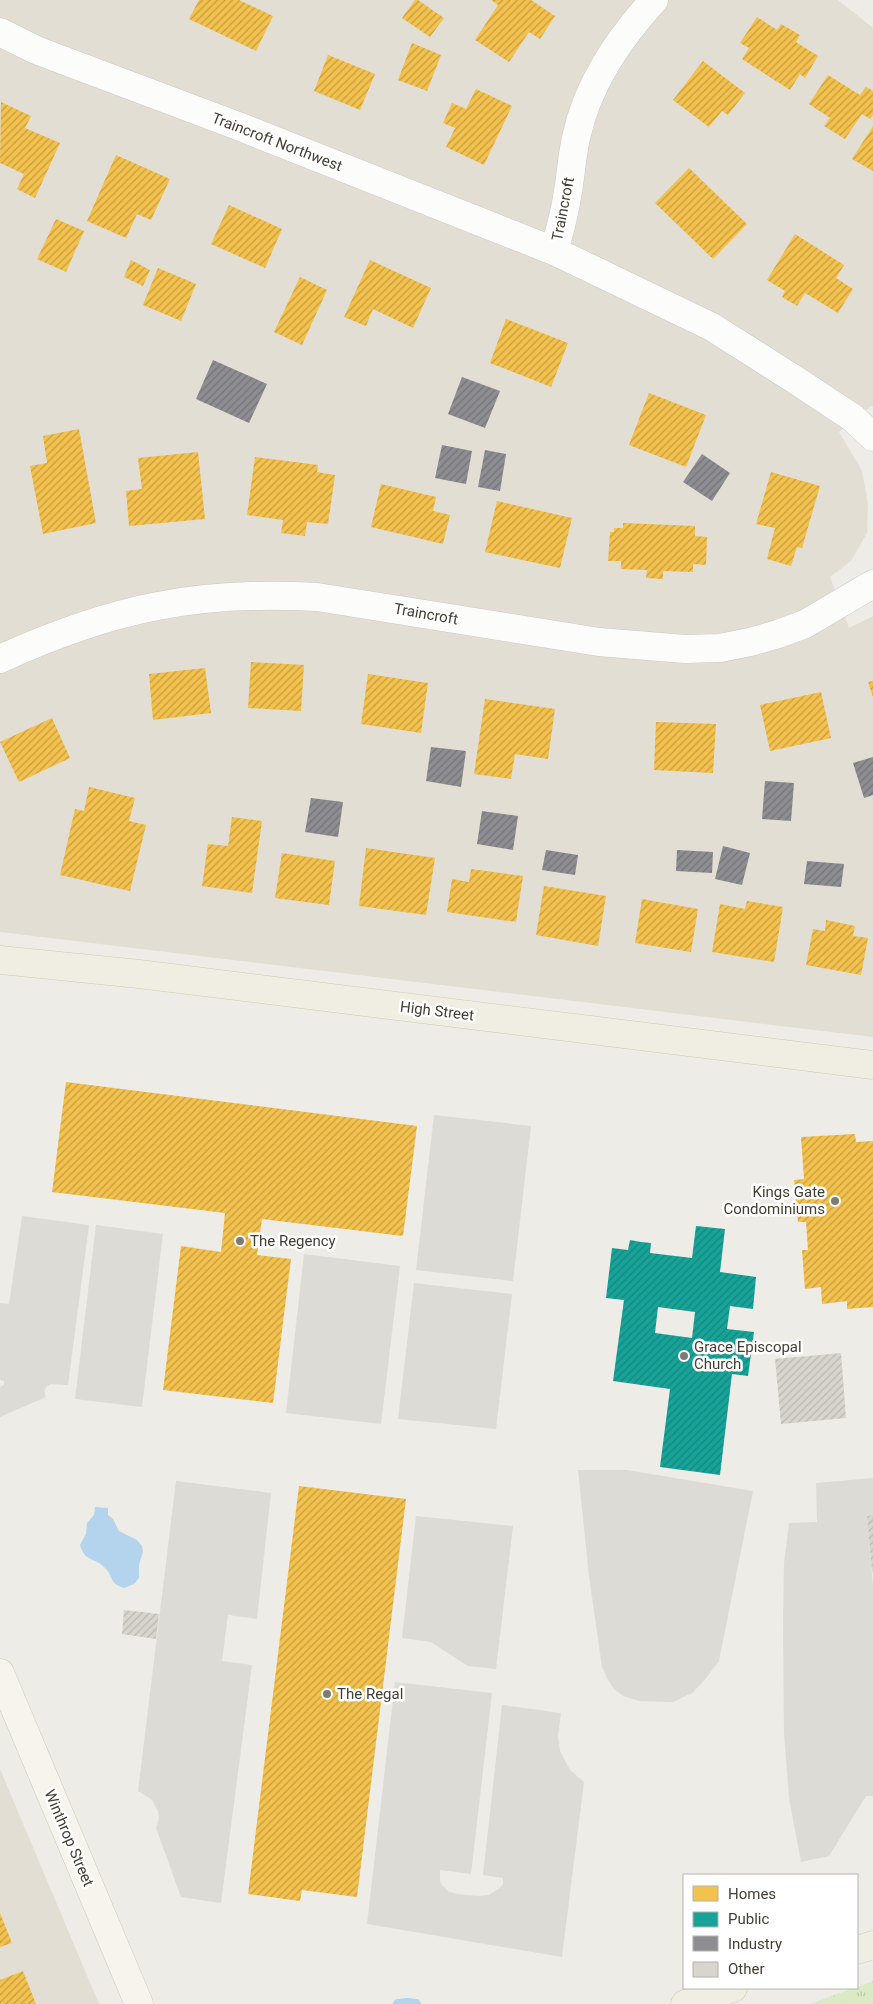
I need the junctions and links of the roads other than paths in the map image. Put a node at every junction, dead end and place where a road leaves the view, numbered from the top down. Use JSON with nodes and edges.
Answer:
{"nodes":[{"id":1,"x":654,"y":0,"type":"edge"},
{"id":2,"x":0,"y":32,"type":"edge"},
{"id":3,"x":554,"y":251,"type":"junction"},
{"id":4,"x":873,"y":437,"type":"edge"},
{"id":5,"x":873,"y":566,"type":"edge"},
{"id":6,"x":862,"y":590,"type":"edge"},
{"id":7,"x":0,"y":659,"type":"edge"},
{"id":8,"x":0,"y":960,"type":"edge"},
{"id":9,"x":873,"y":1064,"type":"edge"},
{"id":10,"x":0,"y":1673,"type":"edge"},
{"id":11,"x":873,"y":1944,"type":"edge"},
{"id":12,"x":858,"y":1950,"type":"edge"},
{"id":13,"x":730,"y":1989,"type":"edge"},
{"id":14,"x":139,"y":2004,"type":"edge"},
{"id":15,"x":685,"y":2004,"type":"edge"}],
"edges":[{"from":1,"to":3,"type":"street","name":"Traincroft"},
{"from":2,"to":3,"type":"street","name":"Traincroft Northwest"},
{"from":3,"to":4,"type":"street","name":"Traincroft"},
{"from":5,"to":6,"type":"street","name":"Traincroft"},
{"from":6,"to":7,"type":"street","name":"Traincroft"},
{"from":8,"to":9,"type":"main road","name":"High Street"},
{"from":10,"to":14,"type":"street","name":"Winthrop Street"},
{"from":11,"to":12,"type":"main road"},
{"from":13,"to":15,"type":"main road"}]}
